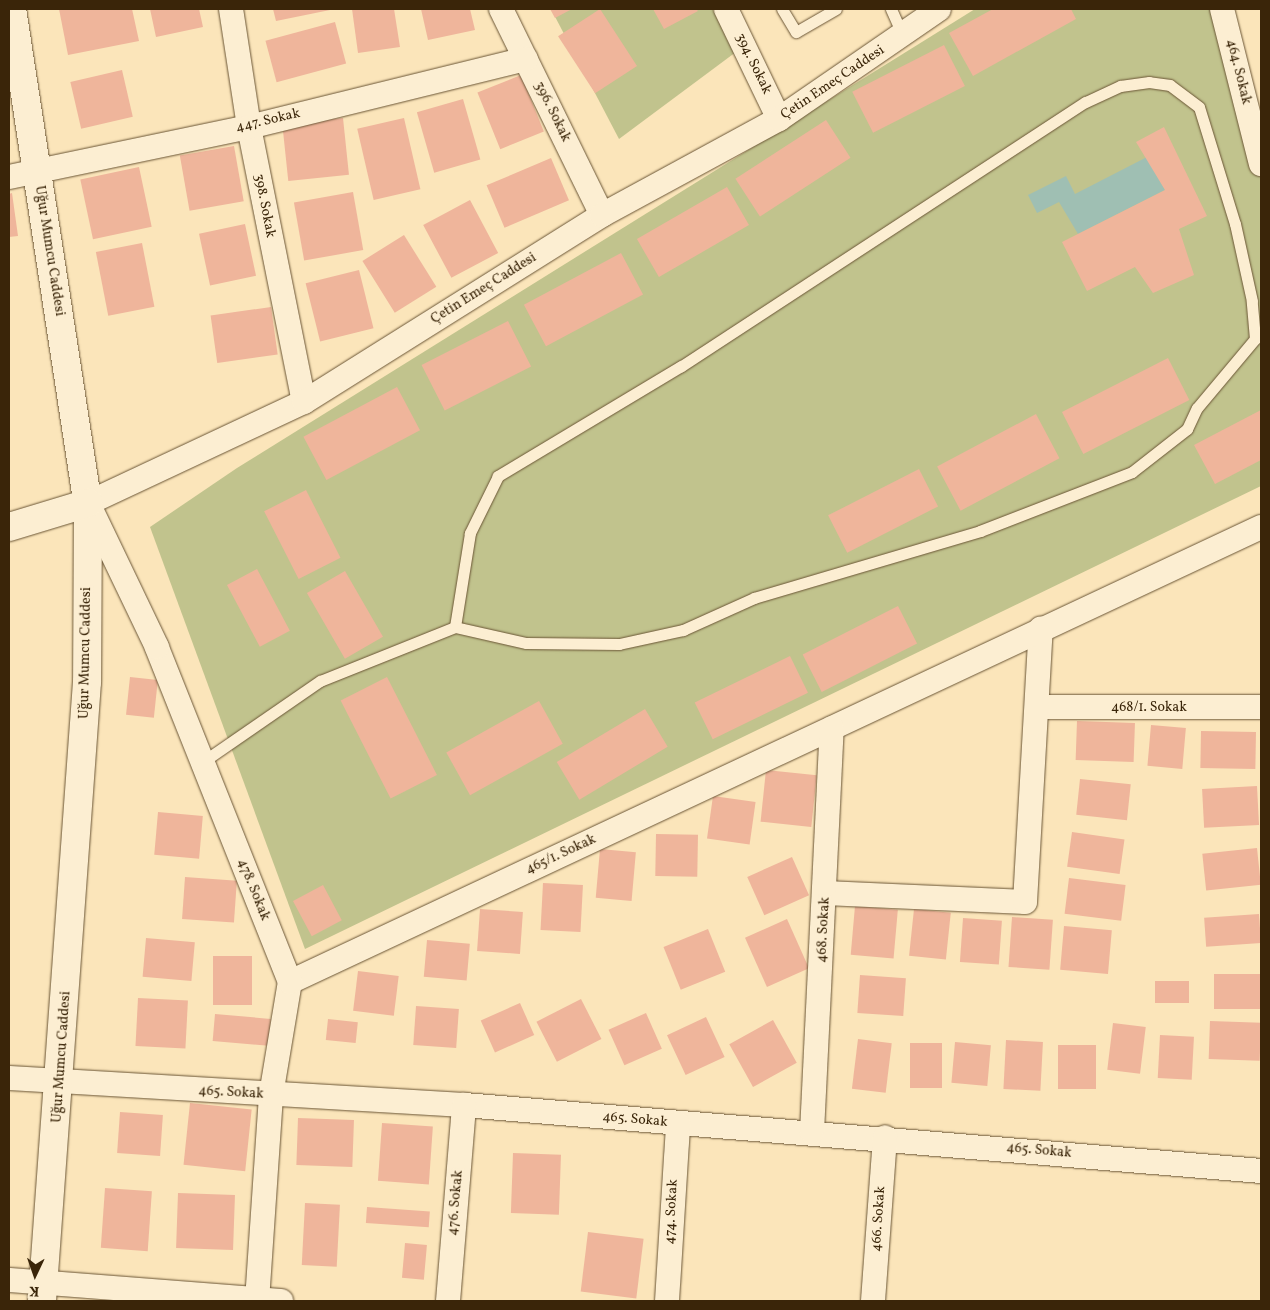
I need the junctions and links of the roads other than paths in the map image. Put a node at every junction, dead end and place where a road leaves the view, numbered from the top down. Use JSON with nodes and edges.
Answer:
{"nodes":[{"id":1,"x":12,"y":9,"type":"edge"},
{"id":2,"x":231,"y":9,"type":"edge"},
{"id":3,"x":501,"y":9,"type":"edge"},
{"id":4,"x":726,"y":9,"type":"edge"},
{"id":5,"x":782,"y":9,"type":"edge"},
{"id":6,"x":836,"y":9,"type":"edge"},
{"id":7,"x":891,"y":9,"type":"edge"},
{"id":8,"x":939,"y":9,"type":"edge"},
{"id":9,"x":1222,"y":9,"type":"edge"},
{"id":10,"x":903,"y":36,"type":"junction"},
{"id":11,"x":526,"y":58,"type":"junction"},
{"id":12,"x":779,"y":119,"type":"junction"},
{"id":13,"x":249,"y":127,"type":"junction"},
{"id":14,"x":1261,"y":164,"type":"edge"},
{"id":15,"x":37,"y":171,"type":"junction"},
{"id":16,"x":9,"y":177,"type":"edge"},
{"id":17,"x":602,"y":215,"type":"junction"},
{"id":18,"x":304,"y":402,"type":"junction"},
{"id":19,"x":88,"y":503,"type":"junction"},
{"id":20,"x":9,"y":527,"type":"edge"},
{"id":21,"x":1261,"y":527,"type":"edge"},
{"id":22,"x":455,"y":627,"type":"junction"},
{"id":23,"x":1041,"y":628,"type":"junction"},
{"id":24,"x":1037,"y":707,"type":"junction"},
{"id":25,"x":1261,"y":707,"type":"edge"},
{"id":26,"x":832,"y":728,"type":"junction"},
{"id":27,"x":201,"y":763,"type":"junction"},
{"id":28,"x":826,"y":893,"type":"junction"},
{"id":29,"x":290,"y":982,"type":"junction"},
{"id":30,"x":9,"y":1078,"type":"edge"},
{"id":31,"x":61,"y":1084,"type":"junction"},
{"id":32,"x":271,"y":1095,"type":"junction"},
{"id":33,"x":464,"y":1105,"type":"junction"},
{"id":34,"x":678,"y":1124,"type":"junction"},
{"id":35,"x":812,"y":1132,"type":"junction"},
{"id":36,"x":885,"y":1137,"type":"junction"},
{"id":37,"x":1261,"y":1171,"type":"edge"},
{"id":38,"x":9,"y":1280,"type":"edge"},
{"id":39,"x":43,"y":1292,"type":"edge"},
{"id":40,"x":265,"y":1301,"type":"edge"},
{"id":41,"x":448,"y":1301,"type":"edge"},
{"id":42,"x":667,"y":1301,"type":"edge"},
{"id":43,"x":873,"y":1301,"type":"edge"}],
"edges":[{"from":1,"to":15,"type":"street","name":"Uğur Mumcu Caddesi"},
{"from":2,"to":13,"type":"street","name":"398. Sokak"},
{"from":3,"to":11,"type":"street","name":"396. Sokak"},
{"from":4,"to":12,"type":"street","name":"394. Sokak"},
{"from":5,"to":6,"type":"lane"},
{"from":7,"to":10,"type":"lane"},
{"from":8,"to":10,"type":"street","name":"Çetin Emeç Caddesi"},
{"from":9,"to":14,"type":"street","name":"464. Sokak"},
{"from":10,"to":12,"type":"street","name":"Çetin Emeç Caddesi"},
{"from":11,"to":13,"type":"street","name":"447. Sokak"},
{"from":11,"to":17,"type":"street","name":"396. Sokak"},
{"from":12,"to":17,"type":"street","name":"Çetin Emeç Caddesi"},
{"from":13,"to":15,"type":"street","name":"447. Sokak"},
{"from":13,"to":18,"type":"street","name":"398. Sokak"},
{"from":15,"to":16,"type":"street","name":"447. Sokak"},
{"from":15,"to":19,"type":"street","name":"Uğur Mumcu Caddesi"},
{"from":17,"to":18,"type":"street","name":"Çetin Emeç Caddesi"},
{"from":18,"to":19,"type":"street","name":"Çetin Emeç Caddesi"},
{"from":19,"to":20,"type":"street","name":"Çetin Emeç Caddesi"},
{"from":19,"to":27,"type":"street","name":"478. Sokak"},
{"from":19,"to":31,"type":"street","name":"Uğur Mumcu Caddesi"},
{"from":21,"to":23,"type":"street","name":"465/1. Sokak"},
{"from":22,"to":22,"type":"lane"},
{"from":22,"to":27,"type":"lane"},
{"from":23,"to":24,"type":"street"},
{"from":23,"to":26,"type":"street","name":"465/1. Sokak"},
{"from":24,"to":25,"type":"street","name":"468/1. Sokak"},
{"from":24,"to":28,"type":"street"},
{"from":26,"to":28,"type":"street","name":"468. Sokak"},
{"from":26,"to":29,"type":"street","name":"465/1. Sokak"},
{"from":27,"to":29,"type":"street","name":"478. Sokak"},
{"from":28,"to":35,"type":"street","name":"468. Sokak"},
{"from":29,"to":32,"type":"street"},
{"from":30,"to":31,"type":"street","name":"465. Sokak"},
{"from":31,"to":32,"type":"street","name":"465. Sokak"},
{"from":31,"to":39,"type":"street","name":"Uğur Mumcu Caddesi"},
{"from":32,"to":33,"type":"street","name":"465. Sokak"},
{"from":32,"to":40,"type":"street"},
{"from":33,"to":34,"type":"street","name":"465. Sokak"},
{"from":33,"to":41,"type":"street","name":"476. Sokak"},
{"from":34,"to":35,"type":"street","name":"465. Sokak"},
{"from":34,"to":42,"type":"street","name":"474. Sokak"},
{"from":35,"to":36,"type":"street","name":"465. Sokak"},
{"from":36,"to":37,"type":"street","name":"465. Sokak"},
{"from":36,"to":43,"type":"street","name":"466. Sokak"},
{"from":38,"to":39,"type":"street"},
{"from":39,"to":40,"type":"street"}]}
